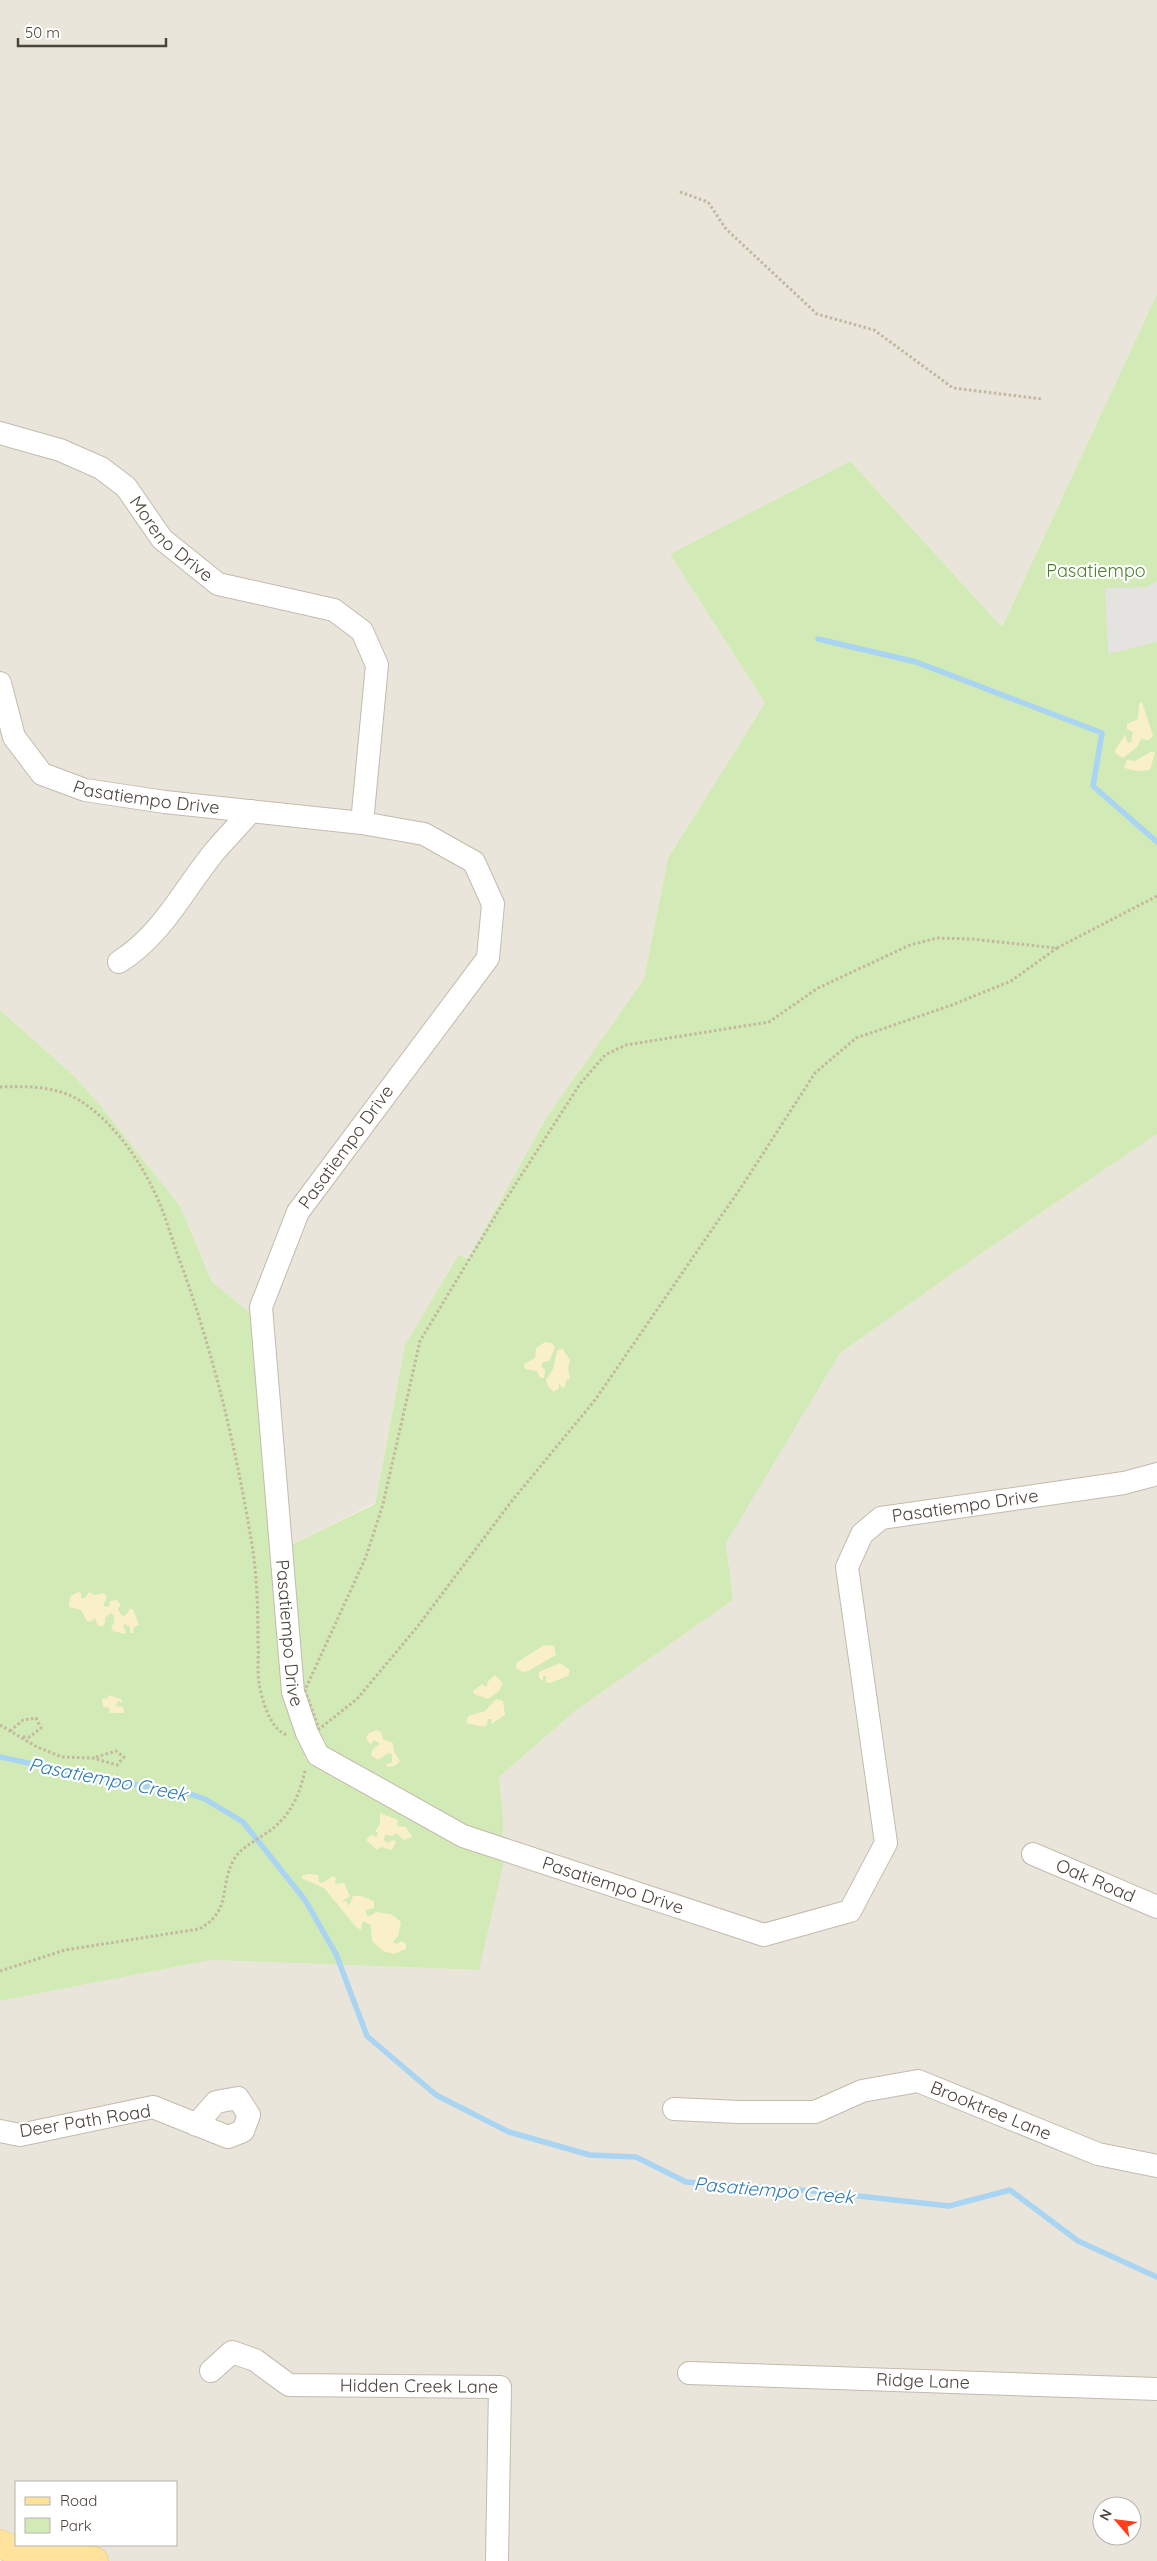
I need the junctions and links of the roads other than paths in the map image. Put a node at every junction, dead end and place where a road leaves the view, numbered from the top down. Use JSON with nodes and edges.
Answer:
{"nodes":[{"id":1,"x":0,"y":434,"type":"edge"},
{"id":2,"x":0,"y":683,"type":"edge"},
{"id":3,"x":251,"y":811,"type":"junction"},
{"id":4,"x":362,"y":823,"type":"junction"},
{"id":5,"x":119,"y":962,"type":"dead end"},
{"id":6,"x":1157,"y":1474,"type":"edge"},
{"id":7,"x":1033,"y":1854,"type":"dead end"},
{"id":8,"x":1157,"y":1907,"type":"edge"},
{"id":9,"x":674,"y":2109,"type":"dead end"},
{"id":10,"x":196,"y":2125,"type":"dead end"},
{"id":11,"x":0,"y":2132,"type":"edge"},
{"id":12,"x":1157,"y":2166,"type":"edge"},
{"id":13,"x":211,"y":2371,"type":"dead end"},
{"id":14,"x":689,"y":2373,"type":"dead end"},
{"id":15,"x":1157,"y":2388,"type":"edge"},
{"id":16,"x":0,"y":2544,"type":"edge"},
{"id":17,"x":94,"y":2561,"type":"edge"},
{"id":18,"x":496,"y":2561,"type":"edge"}],
"edges":[{"from":1,"to":4,"type":"street","name":"Moreno Drive"},
{"from":2,"to":3,"type":"street","name":"Pasatiempo Drive"},
{"from":3,"to":4,"type":"street","name":"Pasatiempo Drive"},
{"from":3,"to":5,"type":"street"},
{"from":4,"to":6,"type":"street","name":"Pasatiempo Drive"},
{"from":7,"to":8,"type":"street","name":"Oak Road"},
{"from":9,"to":12,"type":"street","name":"Brooktree Lane"},
{"from":10,"to":11,"type":"street","name":"Deer Path Road"},
{"from":13,"to":18,"type":"street","name":"Hidden Creek Lane"},
{"from":14,"to":15,"type":"street","name":"Ridge Lane"},
{"from":16,"to":17,"type":"main road"}]}
